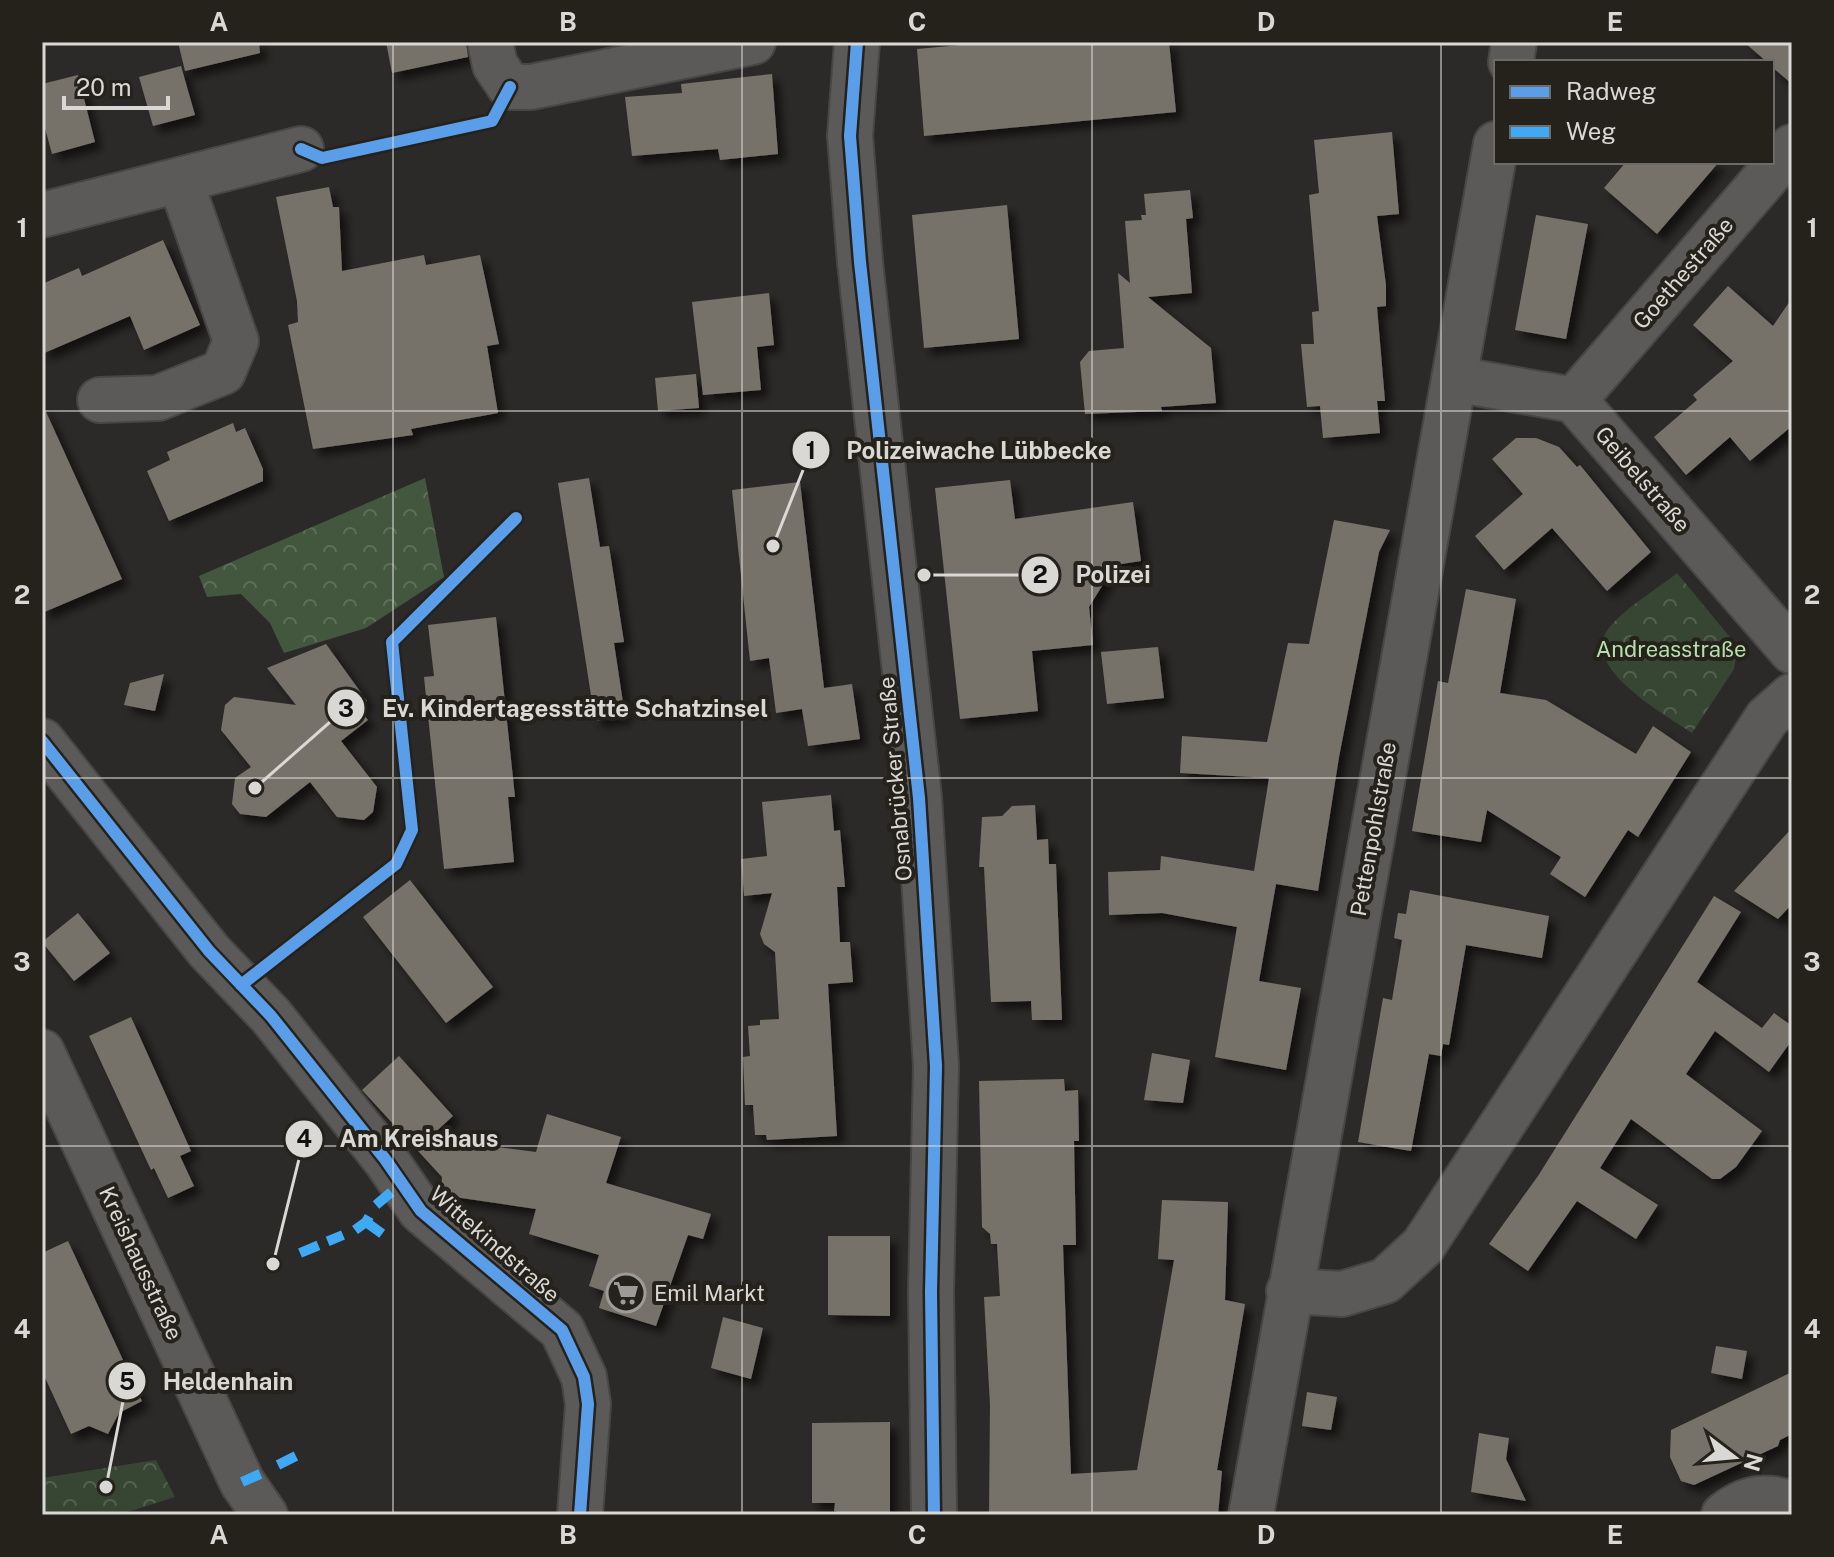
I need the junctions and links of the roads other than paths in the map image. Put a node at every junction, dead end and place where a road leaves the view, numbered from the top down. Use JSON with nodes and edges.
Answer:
{"nodes":[{"id":1,"x":490,"y":42,"type":"edge"},
{"id":2,"x":753,"y":42,"type":"edge"},
{"id":3,"x":857,"y":42,"type":"edge"},
{"id":4,"x":1792,"y":147,"type":"edge"},
{"id":5,"x":301,"y":149,"type":"dead end"},
{"id":6,"x":1494,"y":155,"type":"edge"},
{"id":7,"x":180,"y":180,"type":"junction"},
{"id":8,"x":42,"y":215,"type":"edge"},
{"id":9,"x":1454,"y":379,"type":"junction"},
{"id":10,"x":100,"y":400,"type":"dead end"},
{"id":11,"x":1574,"y":400,"type":"junction"},
{"id":12,"x":1792,"y":651,"type":"edge"},
{"id":13,"x":1792,"y":696,"type":"edge"},
{"id":14,"x":42,"y":741,"type":"edge"},
{"id":15,"x":42,"y":1052,"type":"edge"},
{"id":16,"x":1289,"y":1291,"type":"junction"},
{"id":17,"x":1792,"y":1504,"type":"edge"},
{"id":18,"x":265,"y":1515,"type":"edge"},
{"id":19,"x":580,"y":1515,"type":"edge"},
{"id":20,"x":934,"y":1515,"type":"edge"},
{"id":21,"x":1251,"y":1515,"type":"edge"},
{"id":22,"x":1724,"y":1515,"type":"edge"}],
"edges":[{"from":1,"to":2,"type":"street"},
{"from":3,"to":20,"type":"street","name":"Osnabrücker Straße"},
{"from":4,"to":11,"type":"street","name":"Goethestraße"},
{"from":5,"to":7,"type":"street"},
{"from":6,"to":9,"type":"street","name":"Pettenpohlstraße"},
{"from":7,"to":8,"type":"street"},
{"from":7,"to":10,"type":"street"},
{"from":9,"to":11,"type":"street"},
{"from":9,"to":16,"type":"street","name":"Pettenpohlstraße"},
{"from":11,"to":12,"type":"street","name":"Geibelstraße"},
{"from":13,"to":16,"type":"street"},
{"from":14,"to":19,"type":"street","name":"Wittekindstraße"},
{"from":15,"to":18,"type":"street","name":"Kreishausstraße"},
{"from":16,"to":21,"type":"street","name":"Pettenpohlstraße"},
{"from":17,"to":22,"type":"street"}]}
